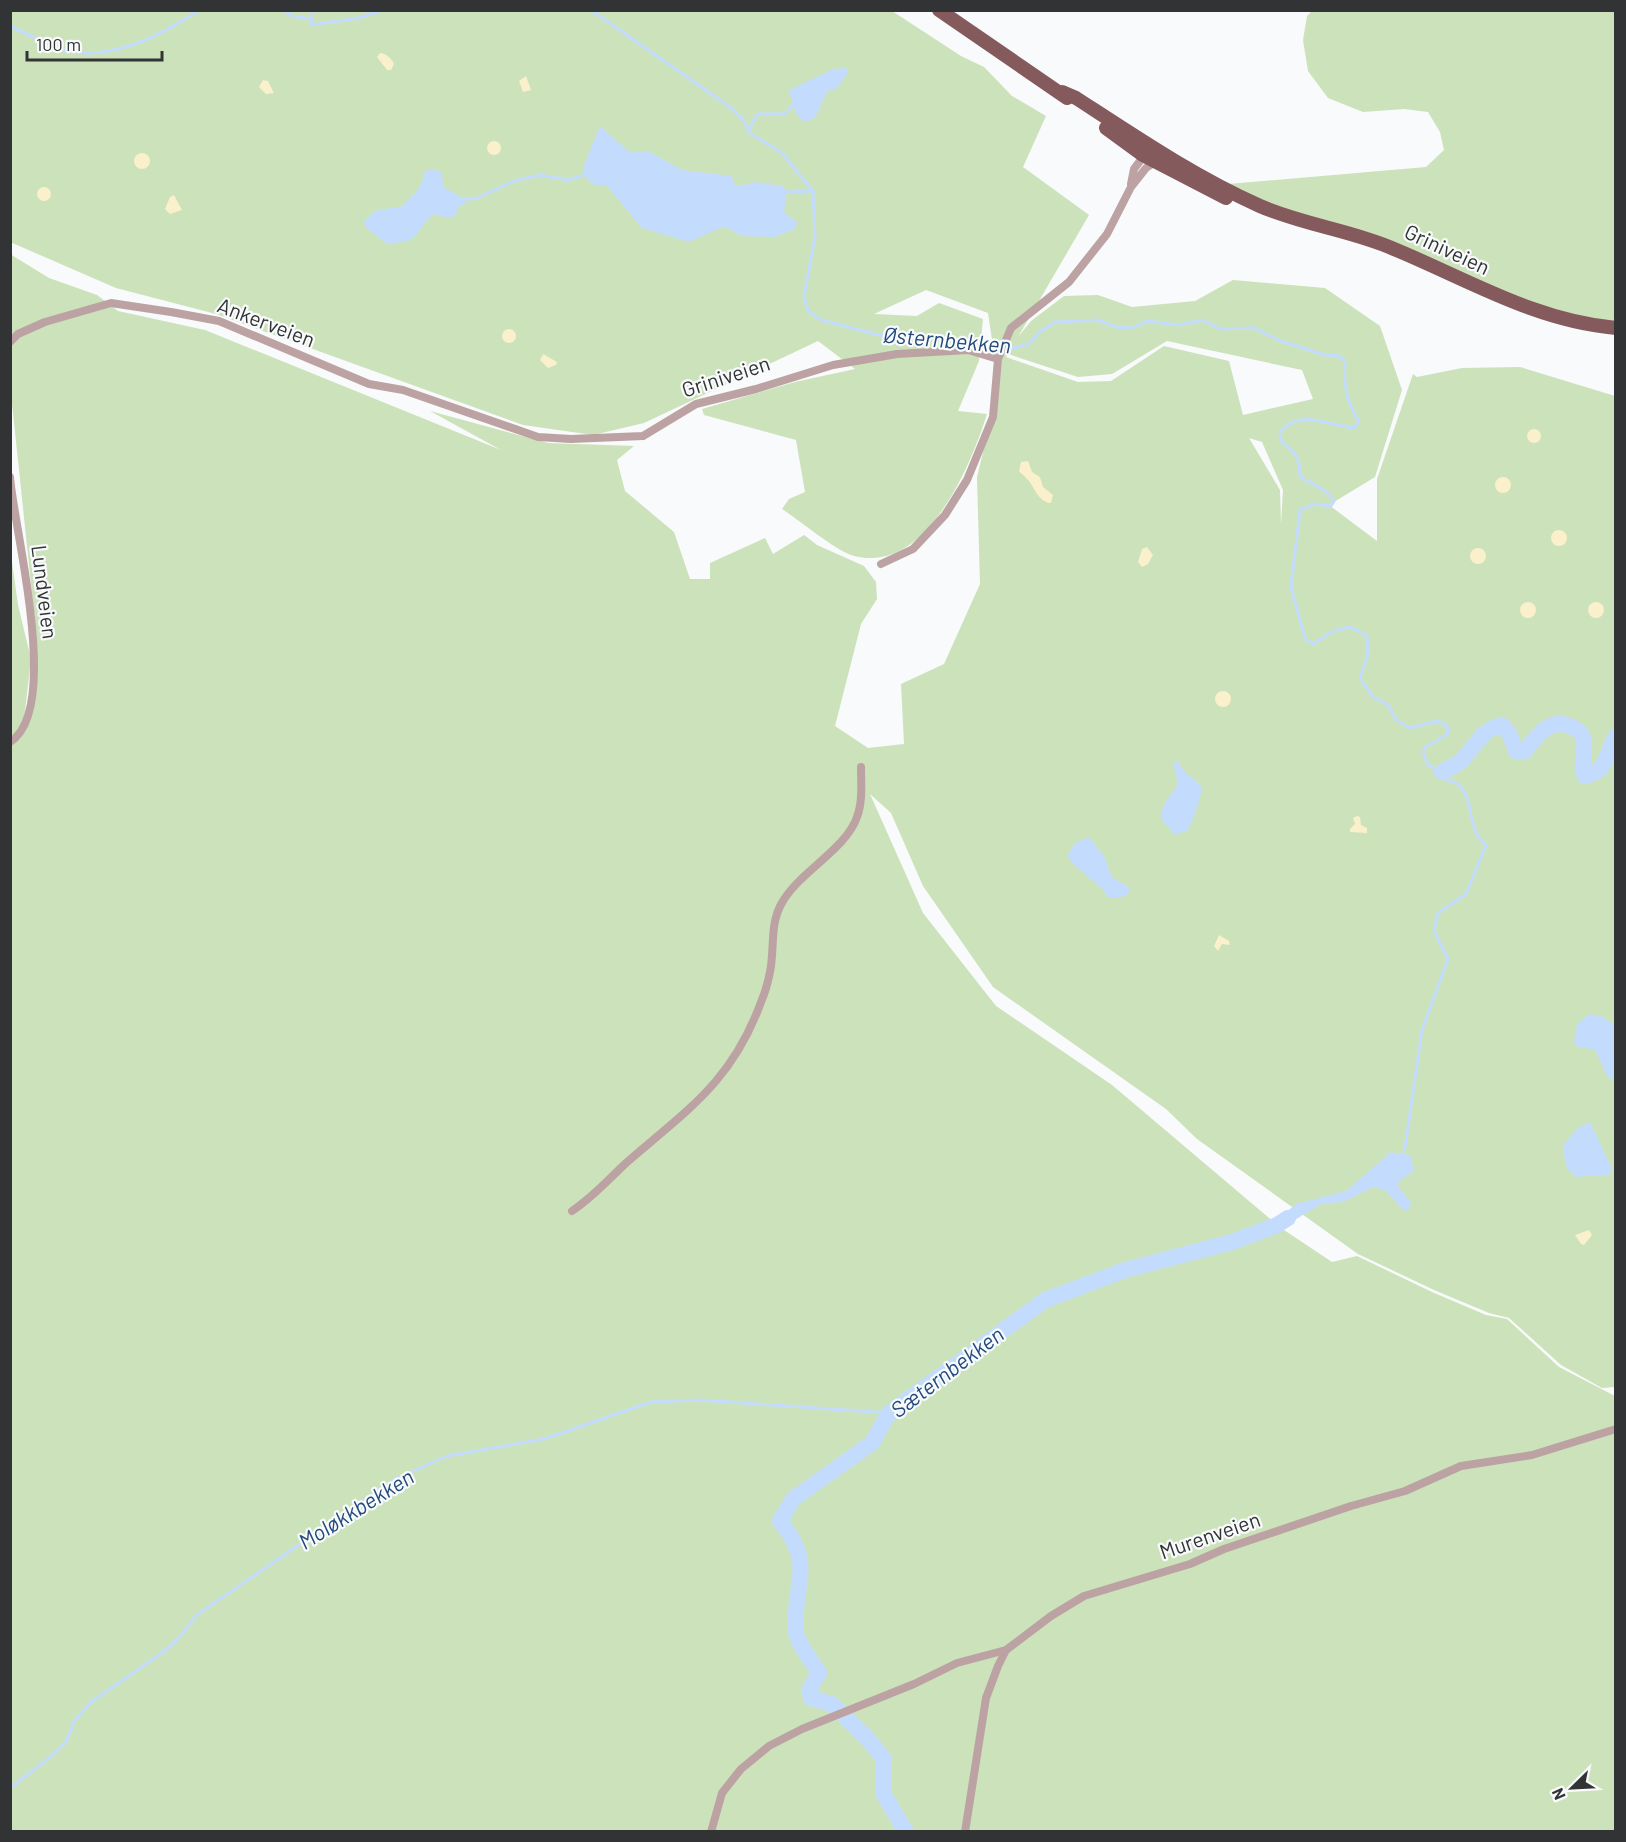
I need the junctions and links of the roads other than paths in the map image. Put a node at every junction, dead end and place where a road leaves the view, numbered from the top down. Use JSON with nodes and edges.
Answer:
{"nodes":[{"id":1,"x":939,"y":10,"type":"edge"},
{"id":2,"x":1151,"y":155,"type":"junction"},
{"id":3,"x":1131,"y":187,"type":"junction"},
{"id":4,"x":1616,"y":328,"type":"edge"},
{"id":5,"x":10,"y":342,"type":"edge"},
{"id":6,"x":999,"y":355,"type":"junction"},
{"id":7,"x":369,"y":384,"type":"joint"},
{"id":8,"x":10,"y":477,"type":"edge"},
{"id":9,"x":881,"y":564,"type":"dead end"},
{"id":10,"x":10,"y":742,"type":"edge"},
{"id":11,"x":861,"y":767,"type":"dead end"},
{"id":12,"x":572,"y":1211,"type":"dead end"},
{"id":13,"x":1616,"y":1429,"type":"edge"},
{"id":14,"x":1006,"y":1650,"type":"junction"},
{"id":15,"x":711,"y":1832,"type":"edge"},
{"id":16,"x":965,"y":1832,"type":"edge"}],
"edges":[{"from":1,"to":2,"type":"main road","name":"Griniveien"},
{"from":2,"to":3,"type":"street"},
{"from":2,"to":3,"type":"street"},
{"from":2,"to":4,"type":"main road","name":"Griniveien"},
{"from":3,"to":6,"type":"street"},
{"from":5,"to":7,"type":"street","name":"Ankerveien"},
{"from":6,"to":7,"type":"street","name":"Griniveien"},
{"from":6,"to":9,"type":"street"},
{"from":8,"to":10,"type":"street","name":"Lundveien"},
{"from":11,"to":12,"type":"street"},
{"from":13,"to":14,"type":"street","name":"Murenveien"},
{"from":14,"to":15,"type":"street"},
{"from":14,"to":16,"type":"street"}]}
